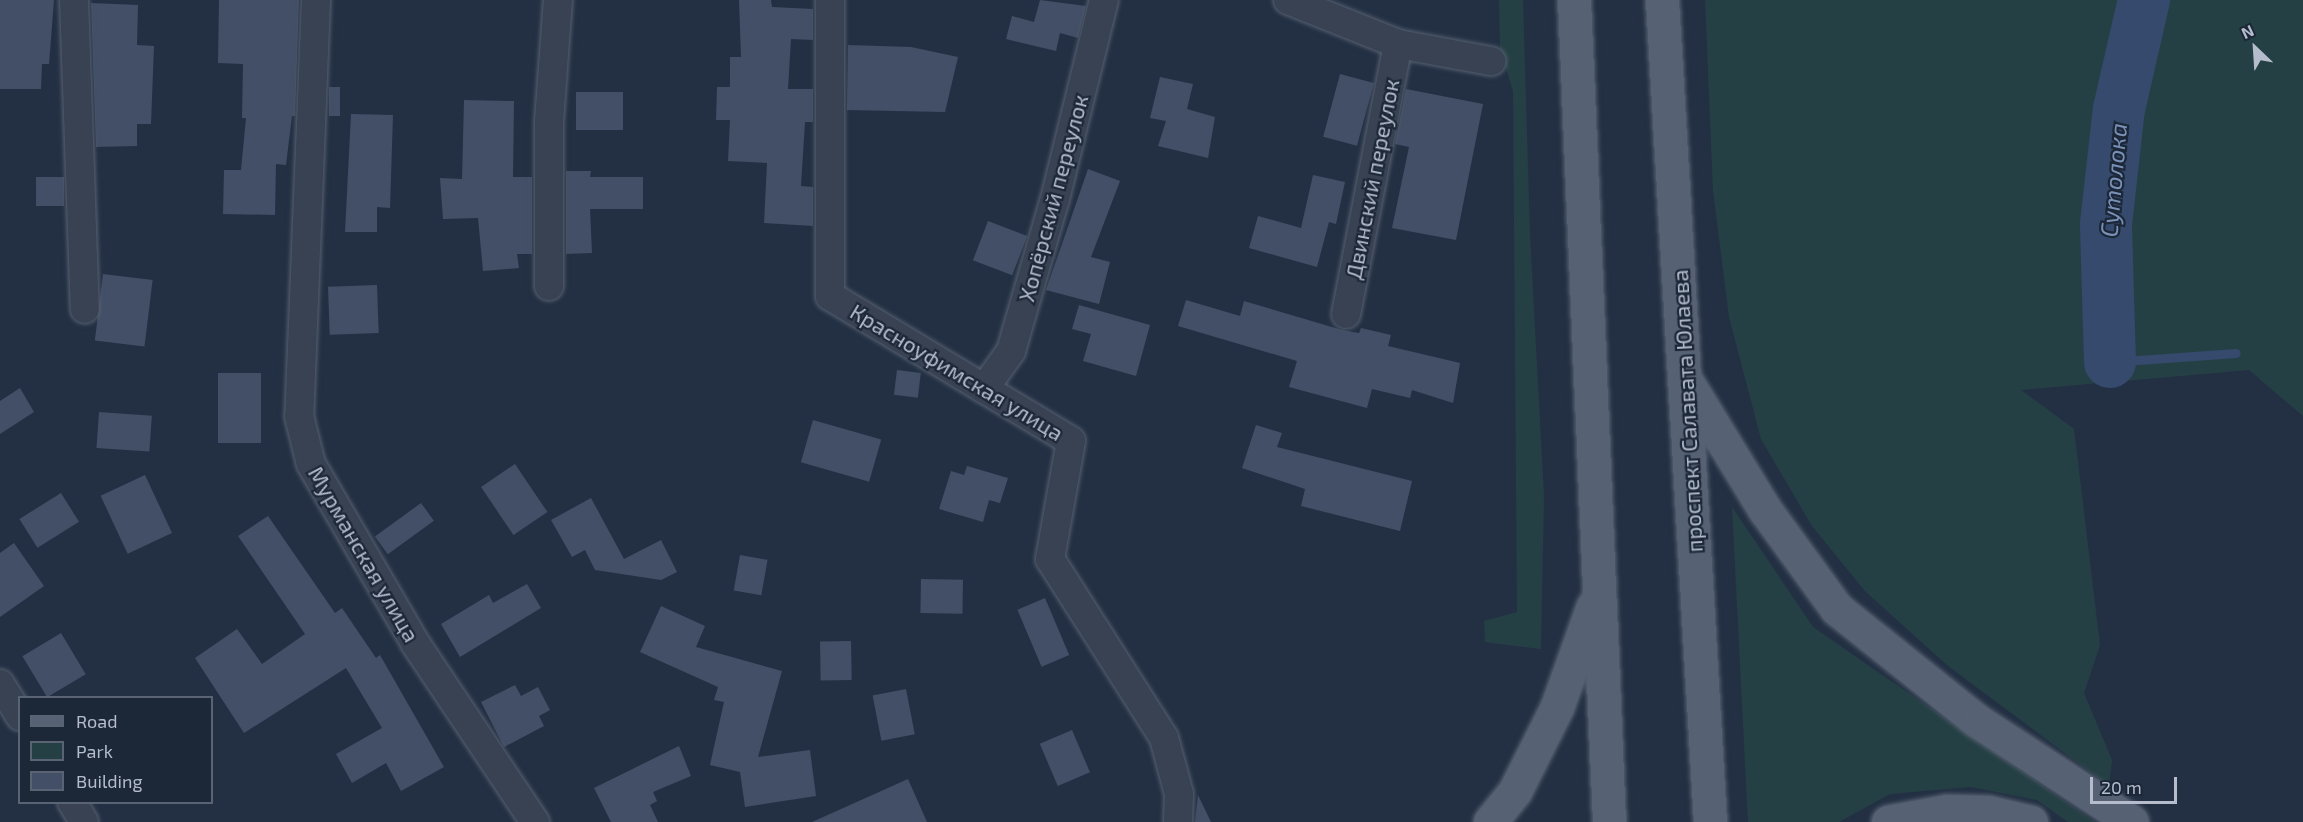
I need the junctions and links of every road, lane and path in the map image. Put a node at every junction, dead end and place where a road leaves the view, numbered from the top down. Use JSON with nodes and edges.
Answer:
{"nodes":[{"id":1,"x":74,"y":0,"type":"edge"},
{"id":2,"x":316,"y":0,"type":"edge"},
{"id":3,"x":558,"y":0,"type":"edge"},
{"id":4,"x":830,"y":0,"type":"edge"},
{"id":5,"x":1104,"y":0,"type":"edge"},
{"id":6,"x":1288,"y":0,"type":"edge"},
{"id":7,"x":1574,"y":0,"type":"edge"},
{"id":8,"x":1662,"y":0,"type":"edge"},
{"id":9,"x":1398,"y":44,"type":"junction"},
{"id":10,"x":1491,"y":61,"type":"dead end"},
{"id":11,"x":549,"y":286,"type":"dead end"},
{"id":12,"x":85,"y":309,"type":"dead end"},
{"id":13,"x":1346,"y":314,"type":"dead end"},
{"id":14,"x":1685,"y":379,"type":"junction"},
{"id":15,"x":984,"y":389,"type":"junction"},
{"id":16,"x":1598,"y":591,"type":"junction"},
{"id":17,"x":0,"y":684,"type":"edge"},
{"id":18,"x":18,"y":713,"type":"edge"},
{"id":19,"x":73,"y":804,"type":"edge"},
{"id":20,"x":84,"y":822,"type":"edge"},
{"id":21,"x":535,"y":822,"type":"edge"},
{"id":22,"x":1178,"y":822,"type":"edge"},
{"id":23,"x":1490,"y":822,"type":"edge"},
{"id":24,"x":1609,"y":822,"type":"edge"},
{"id":25,"x":1710,"y":822,"type":"edge"},
{"id":26,"x":1888,"y":822,"type":"edge"},
{"id":27,"x":2031,"y":822,"type":"edge"},
{"id":28,"x":2132,"y":822,"type":"edge"}],
"edges":[{"from":1,"to":12,"type":"street"},
{"from":2,"to":21,"type":"street","name":"Мурманская улица"},
{"from":3,"to":11,"type":"street"},
{"from":4,"to":15,"type":"street","name":"Красноуфимская улица"},
{"from":5,"to":15,"type":"street","name":"Хопёрский переулок"},
{"from":6,"to":9,"type":"street"},
{"from":7,"to":16,"type":"main road"},
{"from":8,"to":14,"type":"main road","name":"проспект Салавата Юлаева"},
{"from":9,"to":10,"type":"street"},
{"from":9,"to":13,"type":"street","name":"Двинский переулок"},
{"from":14,"to":25,"type":"main road","name":"проспект Салавата Юлаева"},
{"from":14,"to":28,"type":"main road"},
{"from":15,"to":22,"type":"street","name":"Красноуфимская улица"},
{"from":16,"to":23,"type":"main road"},
{"from":16,"to":24,"type":"main road"},
{"from":17,"to":18,"type":"street"},
{"from":19,"to":20,"type":"street"},
{"from":26,"to":27,"type":"main road"}]}
